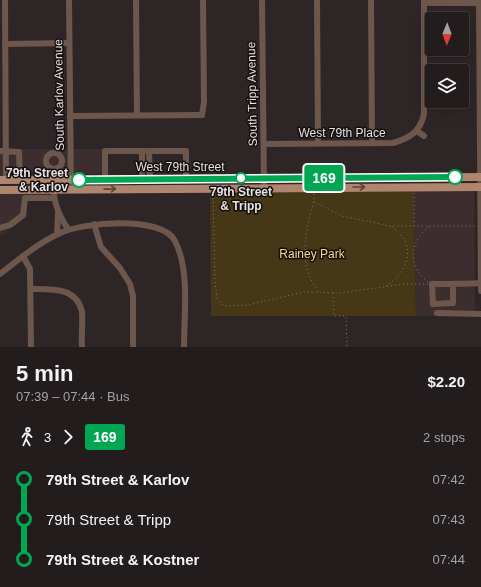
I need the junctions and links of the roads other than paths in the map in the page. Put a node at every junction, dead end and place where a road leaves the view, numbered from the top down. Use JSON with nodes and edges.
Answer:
{"nodes":[{"id":1,"x":5,"y":0,"type":"edge"},
{"id":2,"x":69,"y":0,"type":"edge"},
{"id":3,"x":136,"y":0,"type":"edge"},
{"id":4,"x":203,"y":0,"type":"edge"},
{"id":5,"x":262,"y":0,"type":"edge"},
{"id":6,"x":317,"y":0,"type":"edge"},
{"id":7,"x":371,"y":0,"type":"edge"},
{"id":8,"x":424,"y":2,"type":"edge"},
{"id":9,"x":479,"y":2,"type":"edge"},
{"id":10,"x":69,"y":43,"type":"junction"},
{"id":11,"x":5,"y":44,"type":"junction"},
{"id":12,"x":480,"y":44,"type":"edge"},
{"id":13,"x":137,"y":115,"type":"junction"},
{"id":14,"x":70,"y":116,"type":"junction"},
{"id":15,"x":417,"y":131,"type":"junction"},
{"id":16,"x":424,"y":136,"type":"dead end"},
{"id":17,"x":318,"y":143,"type":"junction"},
{"id":18,"x":372,"y":143,"type":"junction"},
{"id":19,"x":264,"y":144,"type":"junction"},
{"id":20,"x":3,"y":151,"type":"edge"},
{"id":21,"x":142,"y":151,"type":"junction"},
{"id":22,"x":149,"y":151,"type":"junction"},
{"id":23,"x":71,"y":160,"type":"junction"},
{"id":24,"x":62,"y":161,"type":"dead end"},
{"id":25,"x":481,"y":176,"type":"edge"},
{"id":26,"x":264,"y":178,"type":"junction"},
{"id":27,"x":105,"y":179,"type":"junction"},
{"id":28,"x":146,"y":179,"type":"junction"},
{"id":29,"x":186,"y":179,"type":"junction"},
{"id":30,"x":3,"y":180,"type":"edge"},
{"id":31,"x":20,"y":180,"type":"junction"},
{"id":32,"x":54,"y":180,"type":"junction"},
{"id":33,"x":71,"y":180,"type":"junction"},
{"id":34,"x":481,"y":187,"type":"edge"},
{"id":35,"x":264,"y":188,"type":"junction"},
{"id":36,"x":0,"y":190,"type":"edge"},
{"id":37,"x":71,"y":190,"type":"junction"},
{"id":38,"x":54,"y":194,"type":"junction"},
{"id":39,"x":58,"y":214,"type":"junction"},
{"id":40,"x":94,"y":224,"type":"junction"},
{"id":41,"x":0,"y":228,"type":"edge"},
{"id":42,"x":68,"y":229,"type":"junction"},
{"id":43,"x":57,"y":234,"type":"junction"},
{"id":44,"x":23,"y":256,"type":"junction"},
{"id":45,"x":0,"y":274,"type":"edge"},
{"id":46,"x":453,"y":284,"type":"junction"},
{"id":47,"x":481,"y":284,"type":"edge"},
{"id":48,"x":31,"y":289,"type":"junction"},
{"id":49,"x":481,"y":291,"type":"edge"},
{"id":50,"x":437,"y":313,"type":"dead end"},
{"id":51,"x":481,"y":314,"type":"edge"},
{"id":52,"x":31,"y":347,"type":"edge"},
{"id":53,"x":82,"y":347,"type":"edge"},
{"id":54,"x":133,"y":347,"type":"edge"},
{"id":55,"x":184,"y":347,"type":"edge"}],
"edges":[{"from":1,"to":11,"type":"street"},
{"from":2,"to":10,"type":"street","name":"South Karlov Avenue"},
{"from":3,"to":13,"type":"street"},
{"from":4,"to":13,"type":"street"},
{"from":5,"to":19,"type":"street","name":"South Tripp Avenue"},
{"from":6,"to":17,"type":"street"},
{"from":7,"to":18,"type":"street"},
{"from":8,"to":9,"type":"street"},
{"from":8,"to":15,"type":"street"},
{"from":9,"to":12,"type":"street"},
{"from":10,"to":11,"type":"street"},
{"from":10,"to":14,"type":"street","name":"South Karlov Avenue"},
{"from":11,"to":20,"type":"street"},
{"from":12,"to":25,"type":"street"},
{"from":13,"to":14,"type":"street"},
{"from":14,"to":23,"type":"street","name":"South Karlov Avenue"},
{"from":15,"to":16,"type":"street"},
{"from":15,"to":18,"type":"street","name":"West 79th Place"},
{"from":17,"to":18,"type":"street","name":"West 79th Place"},
{"from":17,"to":19,"type":"street","name":"West 79th Place"},
{"from":19,"to":26,"type":"street","name":"South Tripp Avenue"},
{"from":20,"to":30,"type":"street"},
{"from":20,"to":31,"type":"street"},
{"from":21,"to":22,"type":"street"},
{"from":21,"to":27,"type":"street"},
{"from":21,"to":28,"type":"street"},
{"from":22,"to":28,"type":"street"},
{"from":22,"to":29,"type":"street"},
{"from":23,"to":24,"type":"street"},
{"from":23,"to":33,"type":"street","name":"South Karlov Avenue"},
{"from":25,"to":26,"type":"main road","name":"West 79th Street"},
{"from":25,"to":34,"type":"street"},
{"from":26,"to":29,"type":"main road","name":"West 79th Street"},
{"from":26,"to":35,"type":"street","name":"South Tripp Avenue"},
{"from":27,"to":28,"type":"main road","name":"West 79th Street"},
{"from":27,"to":33,"type":"main road","name":"West 79th Street"},
{"from":28,"to":29,"type":"main road","name":"West 79th Street"},
{"from":30,"to":31,"type":"main road","name":"West 79th Street"},
{"from":31,"to":32,"type":"main road","name":"West 79th Street"},
{"from":32,"to":33,"type":"main road","name":"West 79th Street"},
{"from":32,"to":38,"type":"street"},
{"from":33,"to":37,"type":"street","name":"South Karlov Avenue"},
{"from":35,"to":34,"type":"main road","name":"West 79th Street","one_way":true},
{"from":34,"to":47,"type":"street"},
{"from":37,"to":35,"type":"main road","name":"West 79th Street","one_way":true},
{"from":36,"to":38,"type":"main road","name":"West 79th Street"},
{"from":37,"to":38,"type":"main road","name":"West 79th Street"},
{"from":38,"to":39,"type":"street"},
{"from":38,"to":41,"type":"street"},
{"from":39,"to":42,"type":"street"},
{"from":39,"to":43,"type":"street"},
{"from":40,"to":42,"type":"street"},
{"from":40,"to":54,"type":"street"},
{"from":40,"to":55,"type":"street"},
{"from":42,"to":43,"type":"street"},
{"from":43,"to":44,"type":"street"},
{"from":44,"to":45,"type":"street"},
{"from":44,"to":48,"type":"street"},
{"from":46,"to":46,"type":"street"},
{"from":46,"to":47,"type":"street"},
{"from":47,"to":49,"type":"street"},
{"from":48,"to":52,"type":"street"},
{"from":48,"to":53,"type":"street"},
{"from":50,"to":51,"type":"street"}]}
